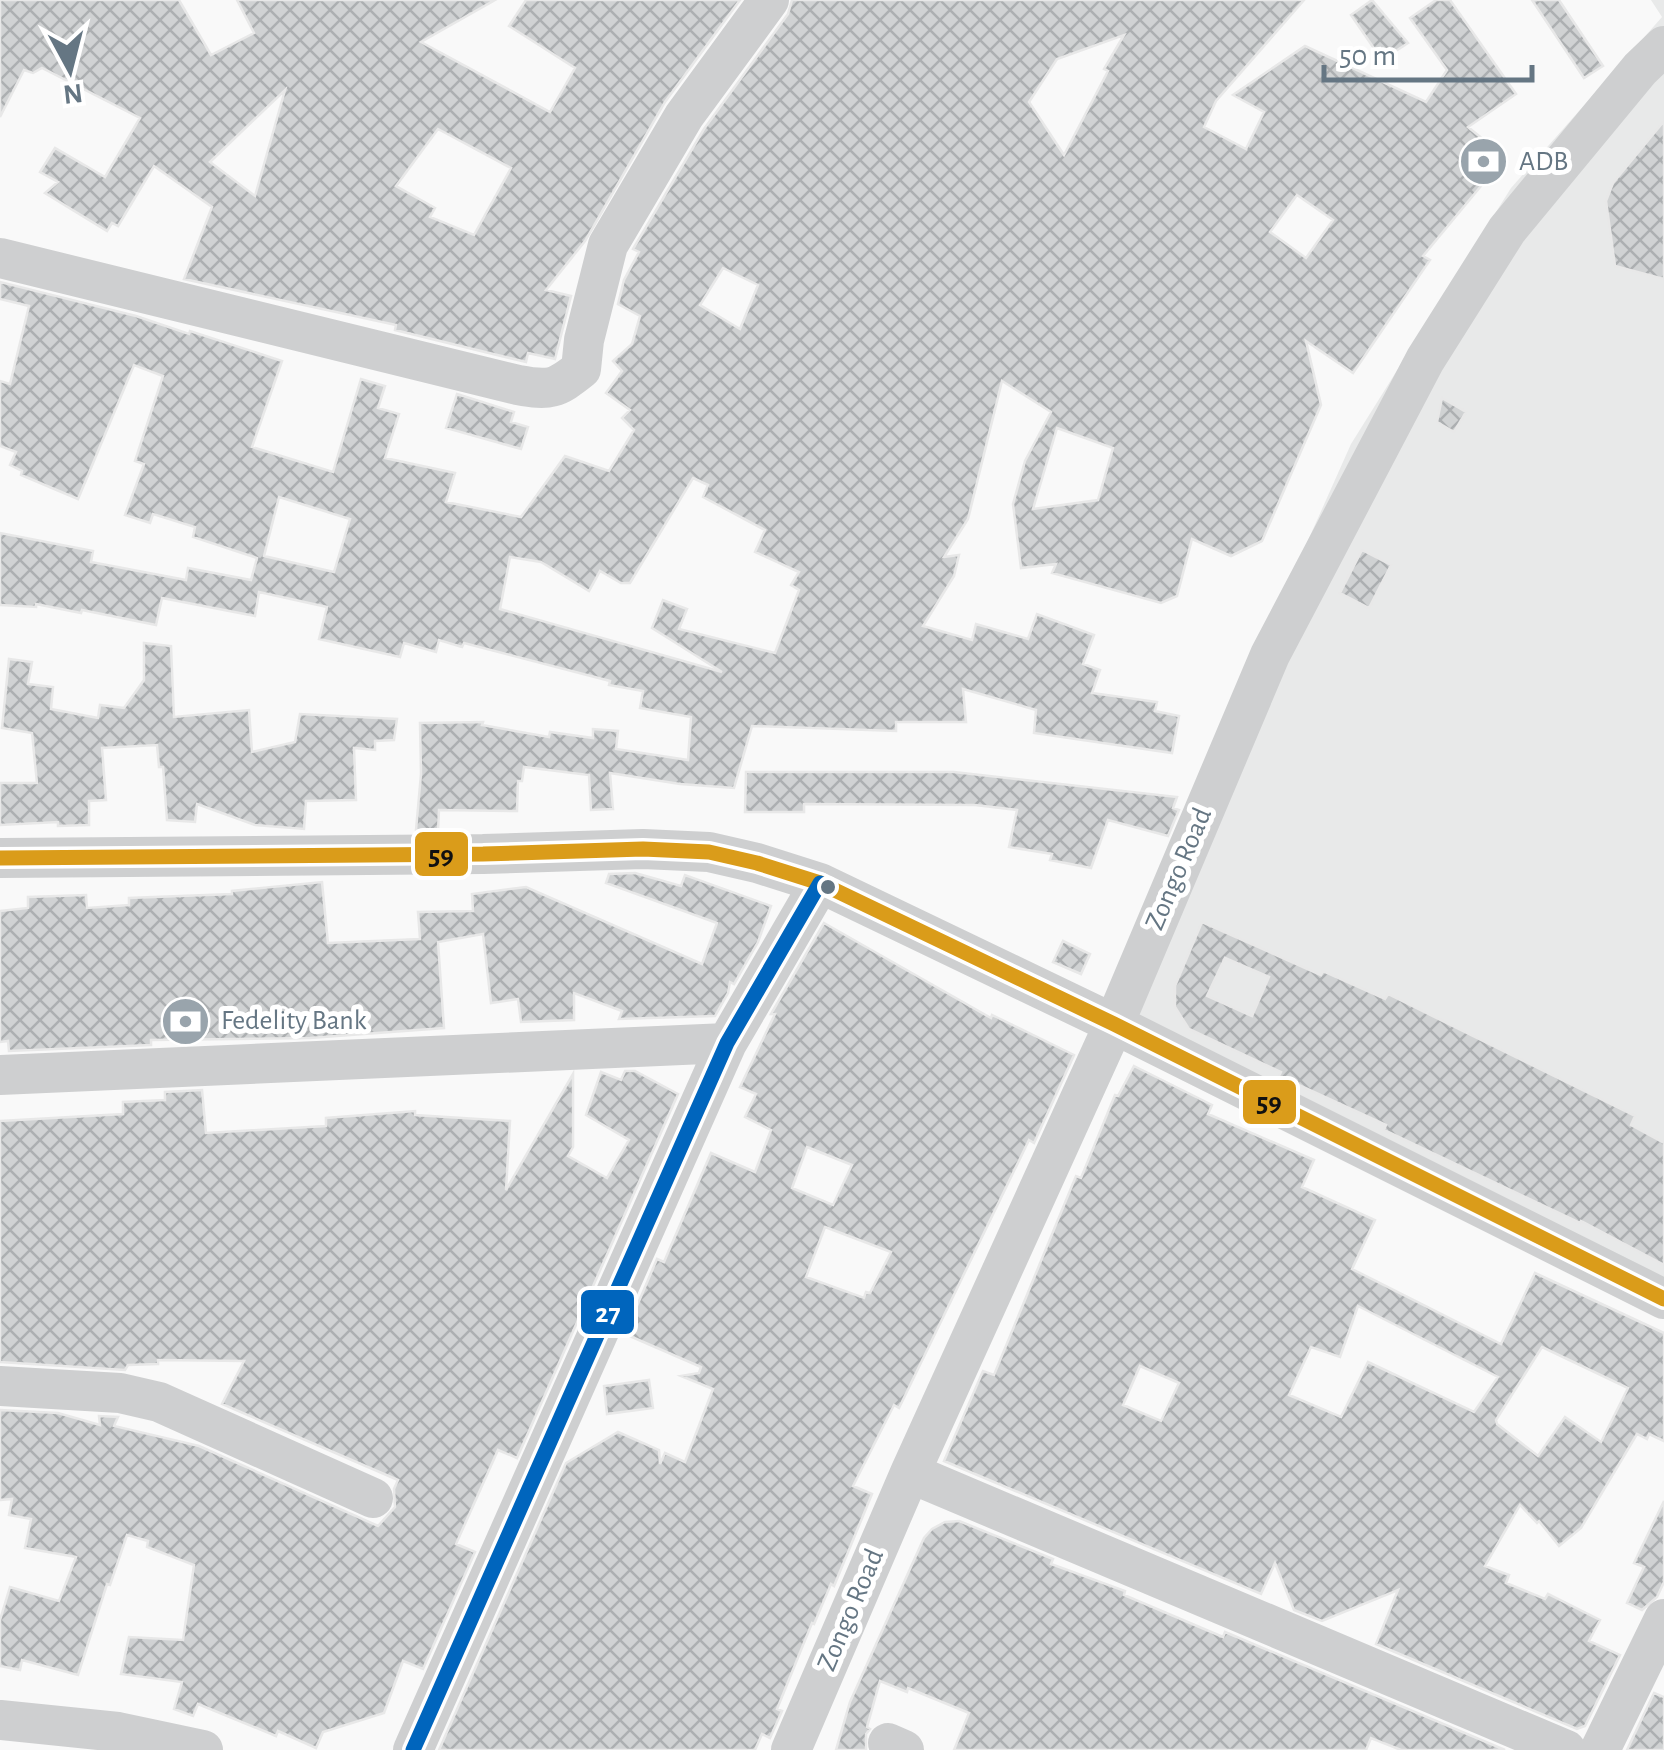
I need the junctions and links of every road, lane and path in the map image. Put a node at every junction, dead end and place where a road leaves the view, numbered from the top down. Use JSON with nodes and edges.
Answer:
{"nodes":[{"id":1,"x":769,"y":0,"type":"edge"},
{"id":2,"x":1664,"y":46,"type":"edge"},
{"id":3,"x":0,"y":258,"type":"edge"},
{"id":4,"x":0,"y":858,"type":"edge"},
{"id":5,"x":820,"y":882,"type":"junction"},
{"id":6,"x":1114,"y":1024,"type":"junction"},
{"id":7,"x":727,"y":1043,"type":"junction"},
{"id":8,"x":0,"y":1075,"type":"edge"},
{"id":9,"x":1664,"y":1299,"type":"edge"},
{"id":10,"x":0,"y":1386,"type":"edge"},
{"id":11,"x":910,"y":1473,"type":"junction"},
{"id":12,"x":372,"y":1498,"type":"dead end"},
{"id":13,"x":1664,"y":1620,"type":"edge"},
{"id":14,"x":0,"y":1720,"type":"edge"},
{"id":15,"x":203,"y":1750,"type":"edge"},
{"id":16,"x":413,"y":1750,"type":"edge"},
{"id":17,"x":791,"y":1750,"type":"edge"},
{"id":18,"x":1566,"y":1750,"type":"edge"},
{"id":19,"x":1600,"y":1750,"type":"edge"}],
"edges":[{"from":1,"to":3,"type":"street"},
{"from":2,"to":6,"type":"street","name":"Zongo Road"},
{"from":4,"to":5,"type":"street"},
{"from":5,"to":6,"type":"street"},
{"from":5,"to":7,"type":"street"},
{"from":6,"to":9,"type":"street"},
{"from":6,"to":11,"type":"street","name":"Zongo Road"},
{"from":7,"to":8,"type":"street"},
{"from":7,"to":16,"type":"street"},
{"from":10,"to":12,"type":"street"},
{"from":11,"to":17,"type":"street","name":"Zongo Road"},
{"from":11,"to":18,"type":"street"},
{"from":13,"to":19,"type":"street"},
{"from":14,"to":15,"type":"street"}]}
